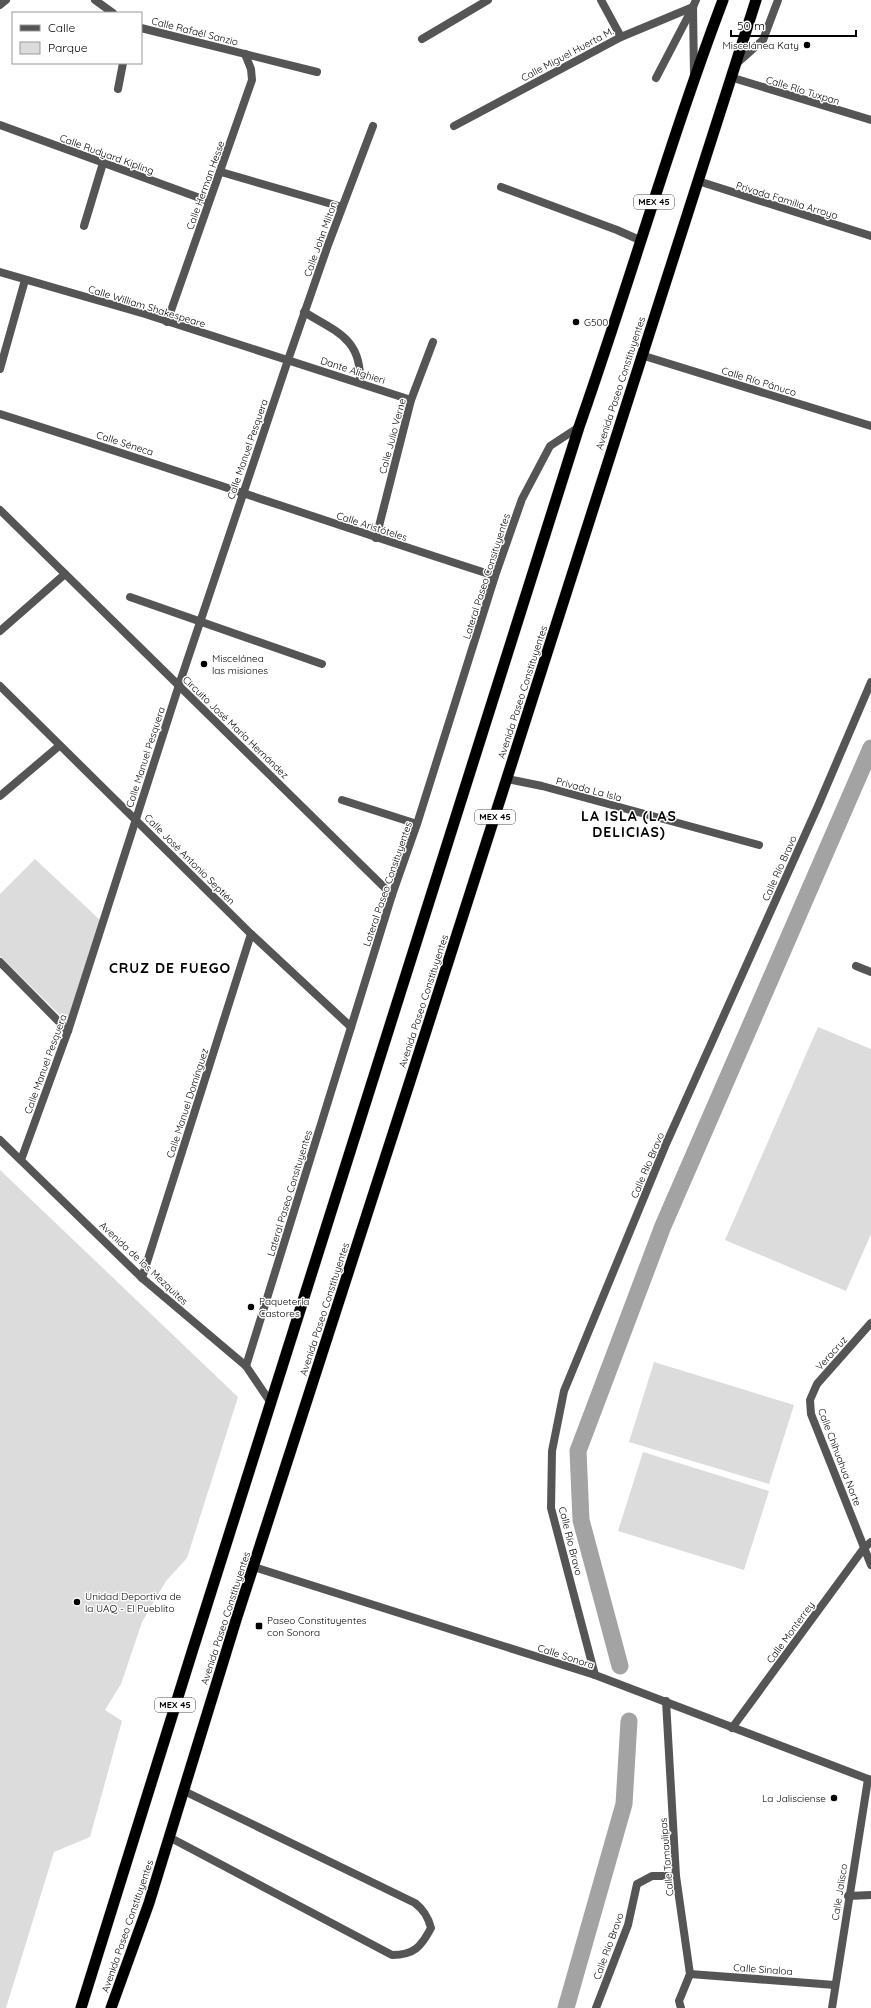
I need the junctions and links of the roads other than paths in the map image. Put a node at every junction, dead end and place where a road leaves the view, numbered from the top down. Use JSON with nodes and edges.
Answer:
{"nodes":[{"id":1,"x":6,"y":0,"type":"edge"},
{"id":2,"x":94,"y":0,"type":"edge"},
{"id":3,"x":488,"y":0,"type":"edge"},
{"id":4,"x":601,"y":0,"type":"edge"},
{"id":5,"x":723,"y":0,"type":"edge"},
{"id":6,"x":756,"y":0,"type":"edge"},
{"id":7,"x":778,"y":0,"type":"edge"},
{"id":8,"x":694,"y":2,"type":"edge"},
{"id":9,"x":0,"y":5,"type":"edge"},
{"id":10,"x":112,"y":12,"type":"edge"},
{"id":11,"x":142,"y":28,"type":"edge"},
{"id":12,"x":621,"y":37,"type":"junction"},
{"id":13,"x":422,"y":39,"type":"dead end"},
{"id":14,"x":245,"y":54,"type":"junction"},
{"id":15,"x":124,"y":64,"type":"edge"},
{"id":16,"x":734,"y":66,"type":"junction"},
{"id":17,"x":317,"y":72,"type":"dead end"},
{"id":18,"x":694,"y":77,"type":"junction"},
{"id":19,"x":730,"y":77,"type":"junction"},
{"id":20,"x":656,"y":78,"type":"dead end"},
{"id":21,"x":118,"y":89,"type":"dead end"},
{"id":22,"x":871,"y":120,"type":"edge"},
{"id":23,"x":0,"y":125,"type":"edge"},
{"id":24,"x":373,"y":126,"type":"dead end"},
{"id":25,"x":454,"y":126,"type":"dead end"},
{"id":26,"x":102,"y":163,"type":"junction"},
{"id":27,"x":221,"y":172,"type":"junction"},
{"id":28,"x":698,"y":181,"type":"junction"},
{"id":29,"x":501,"y":186,"type":"dead end"},
{"id":30,"x":208,"y":201,"type":"junction"},
{"id":31,"x":342,"y":208,"type":"junction"},
{"id":32,"x":84,"y":226,"type":"dead end"},
{"id":33,"x":871,"y":236,"type":"edge"},
{"id":34,"x":642,"y":242,"type":"junction"},
{"id":35,"x":0,"y":272,"type":"edge"},
{"id":36,"x":25,"y":280,"type":"junction"},
{"id":37,"x":304,"y":312,"type":"junction"},
{"id":38,"x":167,"y":322,"type":"junction"},
{"id":39,"x":433,"y":342,"type":"dead end"},
{"id":40,"x":641,"y":355,"type":"junction"},
{"id":41,"x":288,"y":360,"type":"junction"},
{"id":42,"x":0,"y":369,"type":"edge"},
{"id":43,"x":360,"y":383,"type":"junction"},
{"id":44,"x":411,"y":400,"type":"junction"},
{"id":45,"x":0,"y":414,"type":"edge"},
{"id":46,"x":871,"y":426,"type":"edge"},
{"id":47,"x":579,"y":427,"type":"junction"},
{"id":48,"x":242,"y":494,"type":"junction"},
{"id":49,"x":0,"y":510,"type":"edge"},
{"id":50,"x":376,"y":538,"type":"junction"},
{"id":51,"x":65,"y":574,"type":"junction"},
{"id":52,"x":495,"y":576,"type":"junction"},
{"id":53,"x":130,"y":597,"type":"dead end"},
{"id":54,"x":201,"y":622,"type":"junction"},
{"id":55,"x":0,"y":631,"type":"edge"},
{"id":56,"x":322,"y":664,"type":"dead end"},
{"id":57,"x":871,"y":682,"type":"edge"},
{"id":58,"x":179,"y":685,"type":"junction"},
{"id":59,"x":0,"y":686,"type":"edge"},
{"id":60,"x":59,"y":746,"type":"junction"},
{"id":61,"x":507,"y":779,"type":"junction"},
{"id":62,"x":0,"y":796,"type":"edge"},
{"id":63,"x":342,"y":800,"type":"dead end"},
{"id":64,"x":136,"y":819,"type":"junction"},
{"id":65,"x":417,"y":824,"type":"junction"},
{"id":66,"x":759,"y":845,"type":"dead end"},
{"id":67,"x":392,"y":895,"type":"junction"},
{"id":68,"x":251,"y":934,"type":"junction"},
{"id":69,"x":0,"y":962,"type":"edge"},
{"id":70,"x":856,"y":966,"type":"dead end"},
{"id":71,"x":871,"y":972,"type":"edge"},
{"id":72,"x":351,"y":1027,"type":"junction"},
{"id":73,"x":68,"y":1031,"type":"junction"},
{"id":74,"x":0,"y":1140,"type":"edge"},
{"id":75,"x":21,"y":1160,"type":"junction"},
{"id":76,"x":142,"y":1278,"type":"junction"},
{"id":77,"x":871,"y":1323,"type":"edge"},
{"id":78,"x":246,"y":1366,"type":"junction"},
{"id":79,"x":810,"y":1400,"type":"joint"},
{"id":80,"x":271,"y":1403,"type":"junction"},
{"id":81,"x":871,"y":1542,"type":"edge"},
{"id":82,"x":864,"y":1548,"type":"junction"},
{"id":83,"x":871,"y":1565,"type":"edge"},
{"id":84,"x":254,"y":1567,"type":"junction"},
{"id":85,"x":595,"y":1675,"type":"junction"},
{"id":86,"x":666,"y":1702,"type":"junction"},
{"id":87,"x":732,"y":1728,"type":"junction"},
{"id":88,"x":869,"y":1777,"type":"edge"},
{"id":89,"x":184,"y":1792,"type":"junction"},
{"id":90,"x":169,"y":1837,"type":"junction"},
{"id":91,"x":676,"y":1876,"type":"junction"},
{"id":92,"x":871,"y":1895,"type":"edge"},
{"id":93,"x":848,"y":1896,"type":"junction"},
{"id":94,"x":690,"y":1974,"type":"junction"},
{"id":95,"x":834,"y":1985,"type":"junction"},
{"id":96,"x":680,"y":2005,"type":"edge"},
{"id":97,"x":81,"y":2008,"type":"edge"},
{"id":98,"x":111,"y":2008,"type":"edge"},
{"id":99,"x":596,"y":2008,"type":"edge"},
{"id":100,"x":674,"y":2008,"type":"edge"},
{"id":101,"x":832,"y":2008,"type":"edge"}],
"edges":[{"from":1,"to":9,"type":"street"},
{"from":2,"to":10,"type":"street"},
{"from":3,"to":13,"type":"street"},
{"from":4,"to":12,"type":"street"},
{"from":5,"to":18,"type":"highway","name":"Avenida Paseo Constituyentes","number":"MEX 45"},
{"from":6,"to":16,"type":"highway","name":"Avenida Paseo Constituyentes","number":"MEX 45"},
{"from":7,"to":16,"type":"street"},
{"from":8,"to":12,"type":"street","name":"Calle Miguel Huerta M."},
{"from":8,"to":18,"type":"street"},
{"from":8,"to":20,"type":"street"},
{"from":11,"to":14,"type":"street","name":"Calle Rafaél Sanzio"},
{"from":12,"to":25,"type":"street","name":"Calle Miguel Huerta M."},
{"from":14,"to":17,"type":"street","name":"Calle Rafaél Sanzio"},
{"from":14,"to":27,"type":"street","name":"Calle Herman Hesse"},
{"from":15,"to":21,"type":"street"},
{"from":16,"to":19,"type":"highway","name":"Avenida Paseo Constituyentes","number":"MEX 45"},
{"from":18,"to":34,"type":"highway","name":"Avenida Paseo Constituyentes","number":"MEX 45"},
{"from":19,"to":22,"type":"street","name":"Calle Río Tuxpan"},
{"from":19,"to":28,"type":"highway","name":"Avenida Paseo Constituyentes","number":"MEX 45"},
{"from":23,"to":26,"type":"street","name":"Calle Rudyard Kipling"},
{"from":24,"to":31,"type":"street","name":"Calle John Milton"},
{"from":26,"to":30,"type":"street","name":"Calle Rudyard Kipling"},
{"from":26,"to":32,"type":"street"},
{"from":27,"to":30,"type":"street","name":"Calle Herman Hesse"},
{"from":27,"to":31,"type":"street"},
{"from":28,"to":33,"type":"street","name":"Privada Familia Arroyo"},
{"from":28,"to":40,"type":"highway","name":"Avenida Paseo Constituyentes","number":"MEX 45"},
{"from":29,"to":34,"type":"street"},
{"from":30,"to":38,"type":"street","name":"Calle Herman Hesse"},
{"from":31,"to":37,"type":"street","name":"Calle John Milton"},
{"from":34,"to":47,"type":"highway","name":"Avenida Paseo Constituyentes","number":"MEX 45"},
{"from":35,"to":36,"type":"street","name":"Calle William Shakespeare"},
{"from":36,"to":38,"type":"street","name":"Calle William Shakespeare"},
{"from":36,"to":42,"type":"street"},
{"from":37,"to":41,"type":"street","name":"Calle John Milton"},
{"from":37,"to":43,"type":"street"},
{"from":38,"to":41,"type":"street","name":"Calle William Shakespeare"},
{"from":39,"to":44,"type":"street","name":"Calle Julio Verne"},
{"from":40,"to":46,"type":"street","name":"Calle Río Pánuco"},
{"from":40,"to":61,"type":"highway","name":"Avenida Paseo Constituyentes","number":"MEX 45"},
{"from":41,"to":43,"type":"street","name":"Dante Alighieri"},
{"from":41,"to":48,"type":"street","name":"Calle Manuel Pesquera"},
{"from":43,"to":44,"type":"street","name":"Dante Alighieri"},
{"from":44,"to":50,"type":"street","name":"Calle Julio Verne"},
{"from":45,"to":48,"type":"street","name":"Calle Séneca"},
{"from":47,"to":52,"type":"street","name":"Lateral Paseo Consituyentes"},
{"from":47,"to":80,"type":"highway","name":"Avenida Paseo Constituyentes","number":"MEX 45"},
{"from":48,"to":50,"type":"street","name":"Calle Aristóteles"},
{"from":48,"to":54,"type":"street","name":"Calle Manuel Pesquera"},
{"from":49,"to":51,"type":"street","name":"Circuito José María Hernández"},
{"from":50,"to":52,"type":"street","name":"Calle Aristóteles"},
{"from":51,"to":55,"type":"street"},
{"from":51,"to":58,"type":"street","name":"Circuito José María Hernández"},
{"from":52,"to":65,"type":"street","name":"Lateral Paseo Consituyentes"},
{"from":53,"to":54,"type":"street"},
{"from":54,"to":56,"type":"street"},
{"from":54,"to":58,"type":"street","name":"Calle Manuel Pesquera"},
{"from":57,"to":85,"type":"street","name":"Calle Río Bravo"},
{"from":58,"to":64,"type":"street","name":"Calle Manuel Pesquera"},
{"from":58,"to":67,"type":"street","name":"Circuito José María Hernández"},
{"from":59,"to":60,"type":"street","name":"Calle José Antonio Septién"},
{"from":60,"to":62,"type":"street"},
{"from":60,"to":64,"type":"street","name":"Calle José Antonio Septién"},
{"from":61,"to":66,"type":"street","name":"Privada La Isla"},
{"from":61,"to":84,"type":"highway","name":"Avenida Paseo Constituyentes","number":"MEX 45"},
{"from":63,"to":65,"type":"street"},
{"from":64,"to":68,"type":"street","name":"Calle José Antonio Septién"},
{"from":64,"to":73,"type":"street","name":"Calle Manuel Pesquera"},
{"from":65,"to":67,"type":"street","name":"Lateral Paseo Consituyentes"},
{"from":67,"to":72,"type":"street","name":"Lateral Paseo Consituyentes"},
{"from":68,"to":72,"type":"street","name":"Calle José Antonio Septién"},
{"from":68,"to":76,"type":"street","name":"Calle Manuel Domínguez"},
{"from":69,"to":73,"type":"street"},
{"from":70,"to":71,"type":"street"},
{"from":72,"to":78,"type":"street","name":"Lateral Paseo Consituyentes"},
{"from":73,"to":75,"type":"street","name":"Calle Manuel Pesquera"},
{"from":74,"to":75,"type":"street","name":"Avenida de los Mezquites"},
{"from":75,"to":76,"type":"street","name":"Avenida de los Mezquites"},
{"from":76,"to":78,"type":"street","name":"Avenida de los Mezquites"},
{"from":77,"to":79,"type":"street","name":"Veracruz"},
{"from":78,"to":80,"type":"street","name":"Avenida de los Mezquites"},
{"from":79,"to":82,"type":"street","name":"Calle Chihuahua Norte"},
{"from":80,"to":97,"type":"highway","name":"Avenida Paseo Constituyentes","number":"MEX 45"},
{"from":81,"to":82,"type":"street","name":"Calle Monterrey"},
{"from":82,"to":83,"type":"street","name":"Calle Chihuahua Norte"},
{"from":82,"to":87,"type":"street","name":"Calle Monterrey"},
{"from":84,"to":85,"type":"street","name":"Calle Sonora"},
{"from":84,"to":89,"type":"highway","name":"Avenida Paseo Constituyentes","number":"MEX 45"},
{"from":85,"to":86,"type":"street","name":"Calle Sonora"},
{"from":86,"to":87,"type":"street","name":"Calle Sonora"},
{"from":86,"to":91,"type":"street","name":"Calle Tamaulipas"},
{"from":87,"to":88,"type":"street","name":"Calle Sonora"},
{"from":88,"to":93,"type":"street","name":"Calle Jalisco"},
{"from":89,"to":90,"type":"highway","name":"Avenida Paseo Constituyentes","number":"MEX 45"},
{"from":89,"to":90,"type":"street"},
{"from":90,"to":98,"type":"highway","name":"Avenida Paseo Constituyentes","number":"MEX 45"},
{"from":91,"to":94,"type":"street","name":"Calle Tamaulipas"},
{"from":91,"to":99,"type":"street","name":"Calle Río Bravo"},
{"from":92,"to":93,"type":"street"},
{"from":93,"to":95,"type":"street","name":"Calle Jalisco"},
{"from":94,"to":95,"type":"street","name":"Calle Sinaloa"},
{"from":94,"to":96,"type":"street"},
{"from":95,"to":101,"type":"street","name":"Calle Jalisco"},
{"from":96,"to":100,"type":"street"}]}
